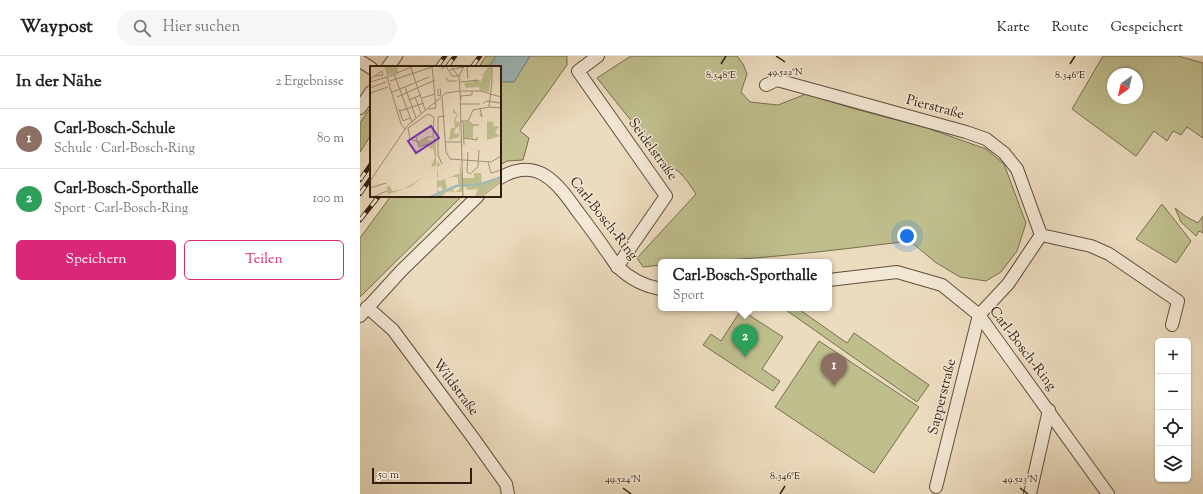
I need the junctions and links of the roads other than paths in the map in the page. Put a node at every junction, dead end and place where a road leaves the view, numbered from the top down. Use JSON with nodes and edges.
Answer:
{"nodes":[{"id":1,"x":396,"y":56,"type":"edge"},
{"id":2,"x":598,"y":56,"type":"edge"},
{"id":3,"x":360,"y":61,"type":"edge"},
{"id":4,"x":389,"y":66,"type":"edge"},
{"id":5,"x":370,"y":67,"type":"edge"},
{"id":6,"x":766,"y":85,"type":"dead end"},
{"id":7,"x":370,"y":93,"type":"edge"},
{"id":8,"x":360,"y":108,"type":"edge"},
{"id":9,"x":501,"y":178,"type":"edge"},
{"id":10,"x":477,"y":197,"type":"edge"},
{"id":11,"x":1041,"y":236,"type":"junction"},
{"id":12,"x":617,"y":267,"type":"junction"},
{"id":13,"x":832,"y":280,"type":"edge"},
{"id":14,"x":658,"y":289,"type":"edge"},
{"id":15,"x":364,"y":311,"type":"edge"},
{"id":16,"x":979,"y":314,"type":"junction"},
{"id":17,"x":1172,"y":325,"type":"dead end"},
{"id":18,"x":1049,"y":410,"type":"junction"},
{"id":19,"x":936,"y":487,"type":"dead end"},
{"id":20,"x":508,"y":494,"type":"edge"},
{"id":21,"x":1030,"y":494,"type":"edge"},
{"id":22,"x":1108,"y":494,"type":"edge"}],
"edges":[{"from":1,"to":4,"type":"street"},
{"from":2,"to":12,"type":"street","name":"Seidelstraße"},
{"from":3,"to":5,"type":"street"},
{"from":6,"to":11,"type":"street","name":"Pierstraße"},
{"from":7,"to":8,"type":"street"},
{"from":9,"to":12,"type":"street","name":"Carl-Bosch-Ring"},
{"from":10,"to":15,"type":"street"},
{"from":11,"to":16,"type":"street"},
{"from":11,"to":17,"type":"street"},
{"from":12,"to":14,"type":"street","name":"Carl-Bosch-Ring"},
{"from":13,"to":16,"type":"street","name":"Carl-Bosch-Ring"},
{"from":15,"to":20,"type":"street","name":"Wildstraße"},
{"from":16,"to":18,"type":"street","name":"Carl-Bosch-Ring"},
{"from":16,"to":19,"type":"street","name":"Sapperstraße"},
{"from":18,"to":21,"type":"street"},
{"from":18,"to":22,"type":"street","name":"Carl-Bosch-Ring"}]}
